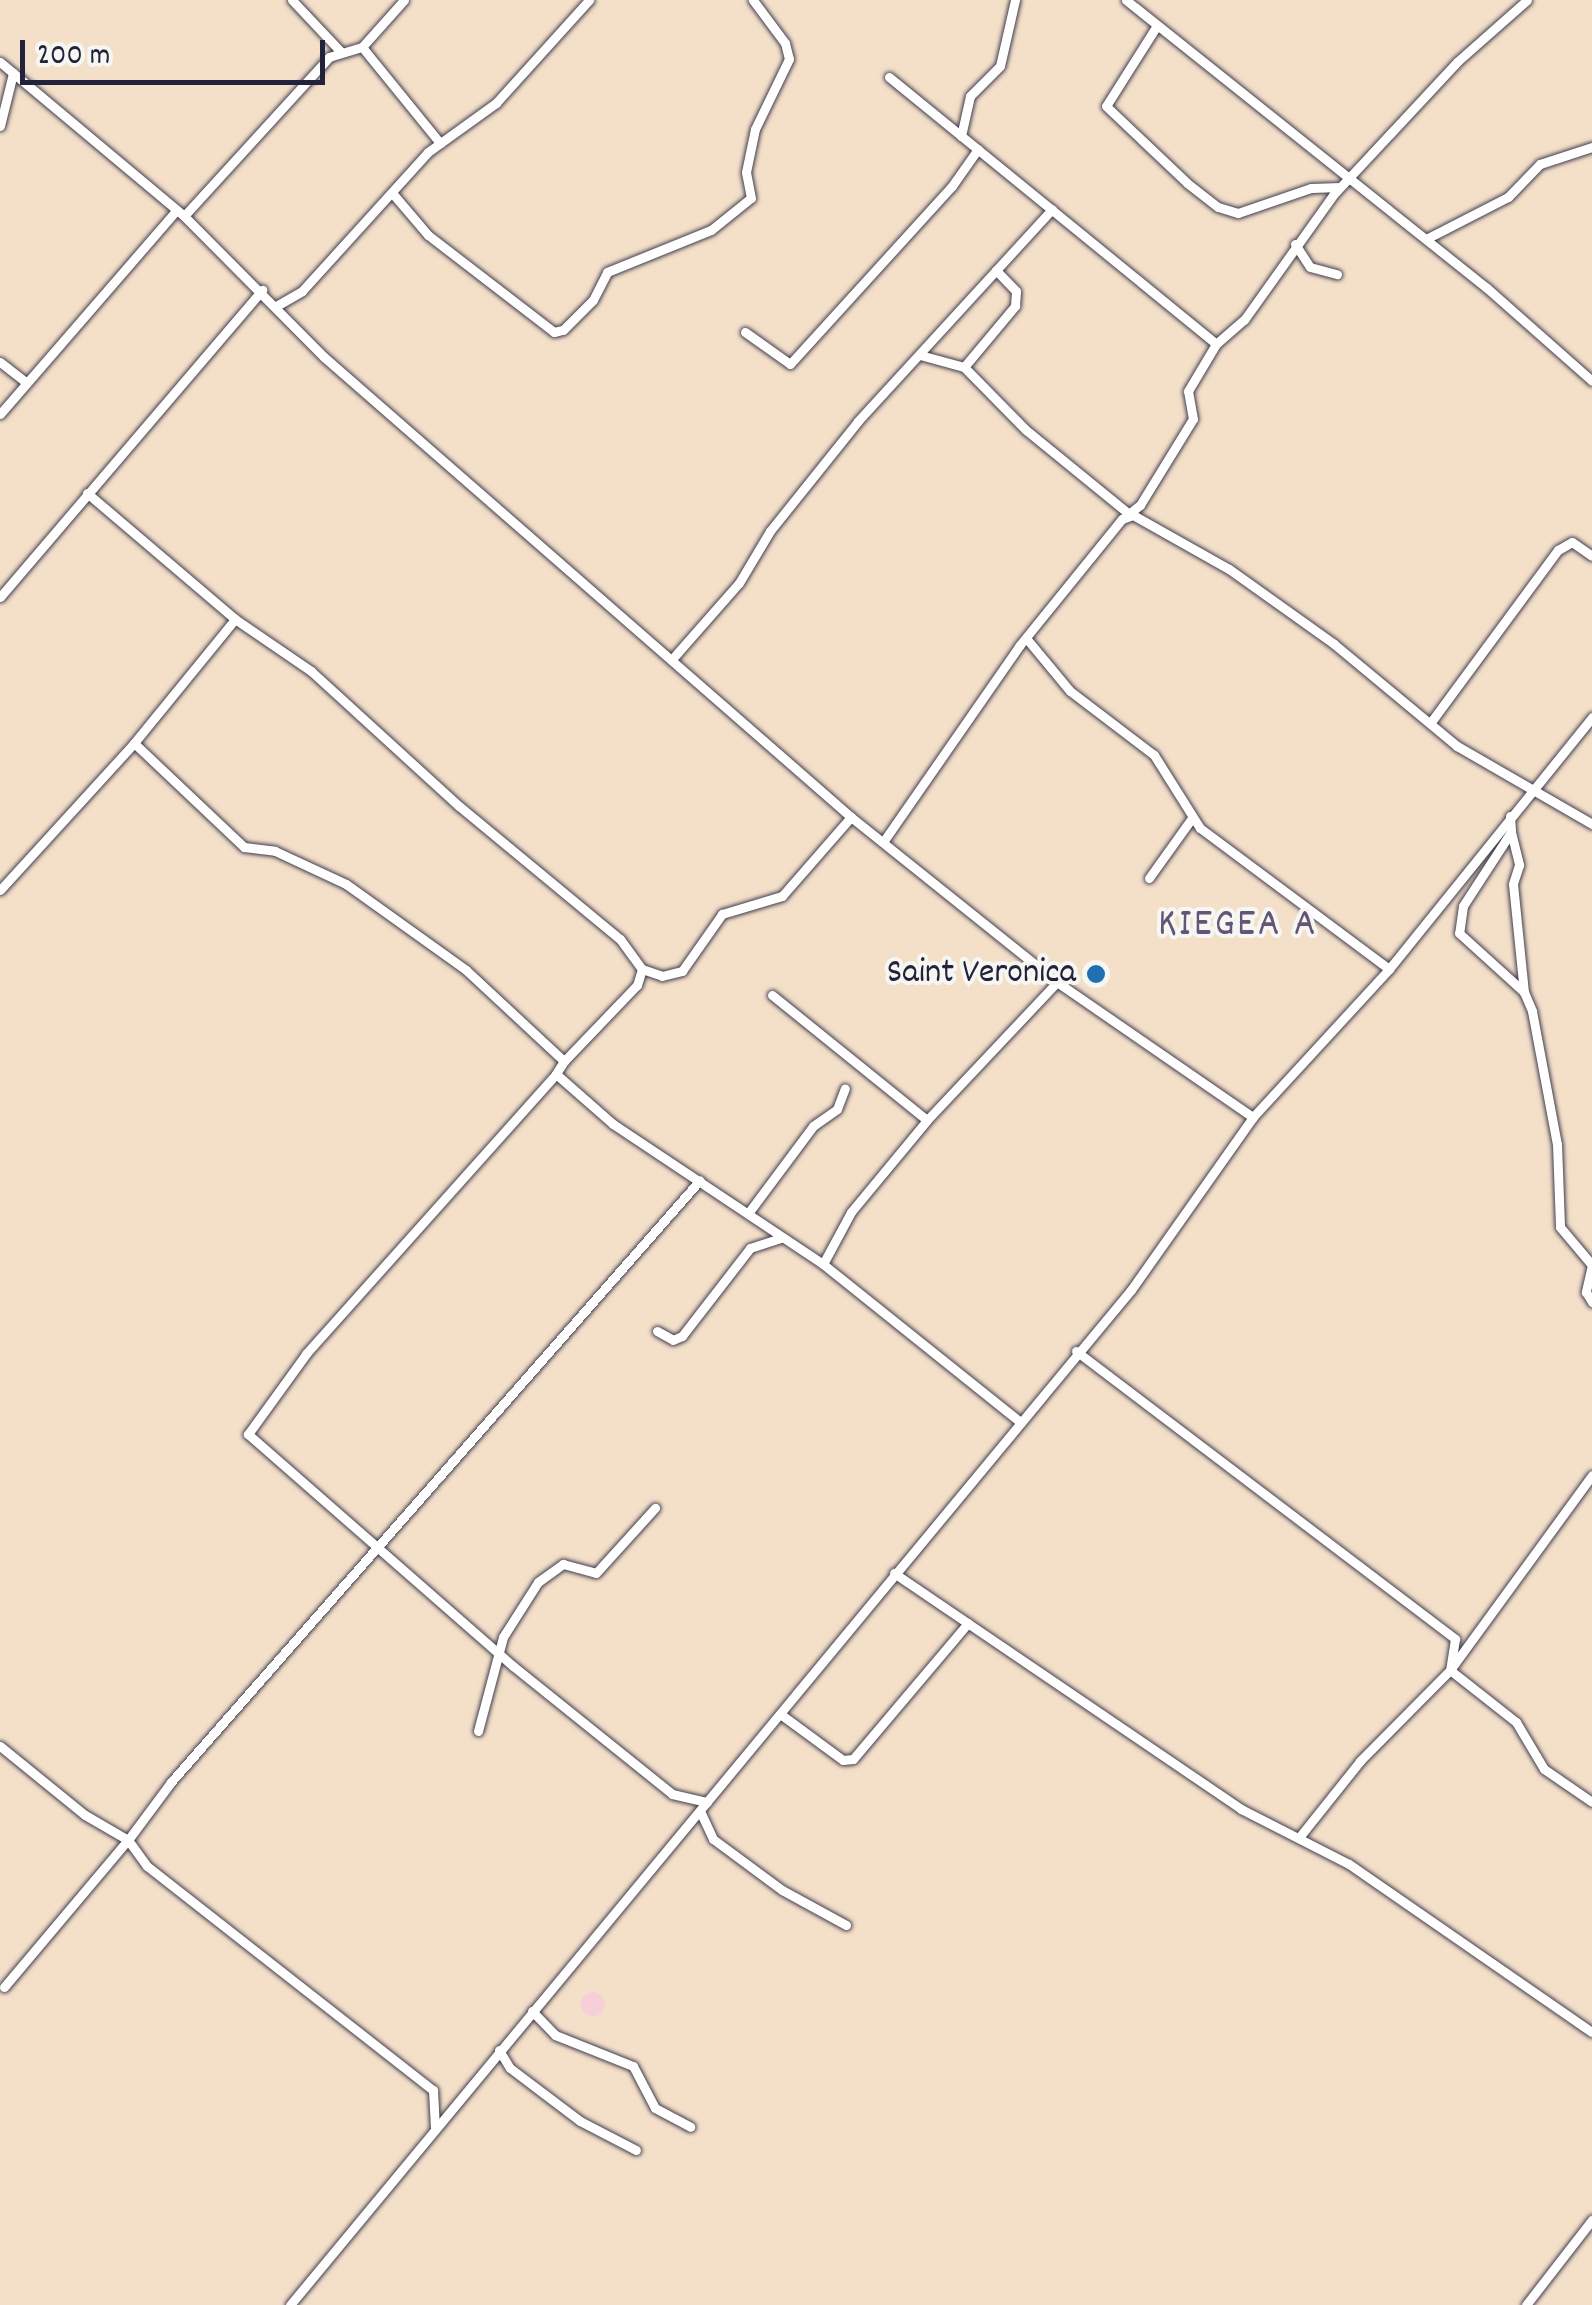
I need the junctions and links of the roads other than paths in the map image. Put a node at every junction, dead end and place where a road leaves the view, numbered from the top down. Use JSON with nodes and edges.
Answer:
{"nodes":[{"id":1,"x":292,"y":0,"type":"edge"},
{"id":2,"x":404,"y":0,"type":"edge"},
{"id":3,"x":589,"y":0,"type":"edge"},
{"id":4,"x":754,"y":0,"type":"edge"},
{"id":5,"x":1015,"y":0,"type":"edge"},
{"id":6,"x":1126,"y":0,"type":"edge"},
{"id":7,"x":1527,"y":0,"type":"edge"},
{"id":8,"x":1156,"y":27,"type":"junction"},
{"id":9,"x":362,"y":47,"type":"junction"},
{"id":10,"x":341,"y":52,"type":"junction"},
{"id":11,"x":0,"y":62,"type":"edge"},
{"id":12,"x":12,"y":72,"type":"junction"},
{"id":13,"x":889,"y":76,"type":"dead end"},
{"id":14,"x":0,"y":126,"type":"edge"},
{"id":15,"x":961,"y":136,"type":"junction"},
{"id":16,"x":440,"y":142,"type":"junction"},
{"id":17,"x":1592,"y":147,"type":"edge"},
{"id":18,"x":978,"y":149,"type":"junction"},
{"id":19,"x":1351,"y":177,"type":"junction"},
{"id":20,"x":1340,"y":186,"type":"junction"},
{"id":21,"x":393,"y":194,"type":"junction"},
{"id":22,"x":1052,"y":209,"type":"junction"},
{"id":23,"x":180,"y":213,"type":"junction"},
{"id":24,"x":1426,"y":239,"type":"junction"},
{"id":25,"x":1295,"y":244,"type":"junction"},
{"id":26,"x":996,"y":270,"type":"junction"},
{"id":27,"x":1336,"y":274,"type":"dead end"},
{"id":28,"x":262,"y":290,"type":"junction"},
{"id":29,"x":278,"y":305,"type":"junction"},
{"id":30,"x":745,"y":332,"type":"dead end"},
{"id":31,"x":1216,"y":344,"type":"junction"},
{"id":32,"x":920,"y":355,"type":"junction"},
{"id":33,"x":0,"y":362,"type":"edge"},
{"id":34,"x":964,"y":368,"type":"junction"},
{"id":35,"x":1592,"y":381,"type":"edge"},
{"id":36,"x":26,"y":382,"type":"junction"},
{"id":37,"x":0,"y":414,"type":"edge"},
{"id":38,"x":88,"y":493,"type":"junction"},
{"id":39,"x":1125,"y":516,"type":"junction"},
{"id":40,"x":1592,"y":556,"type":"edge"},
{"id":41,"x":0,"y":597,"type":"edge"},
{"id":42,"x":235,"y":619,"type":"junction"},
{"id":43,"x":1026,"y":638,"type":"junction"},
{"id":44,"x":674,"y":658,"type":"junction"},
{"id":45,"x":1592,"y":717,"type":"edge"},
{"id":46,"x":1431,"y":722,"type":"junction"},
{"id":47,"x":134,"y":743,"type":"junction"},
{"id":48,"x":1532,"y":789,"type":"junction"},
{"id":49,"x":1510,"y":816,"type":"junction"},
{"id":50,"x":851,"y":817,"type":"junction"},
{"id":51,"x":1192,"y":818,"type":"junction"},
{"id":52,"x":1592,"y":824,"type":"edge"},
{"id":53,"x":1511,"y":832,"type":"junction"},
{"id":54,"x":883,"y":842,"type":"junction"},
{"id":55,"x":0,"y":870,"type":"edge"},
{"id":56,"x":12,"y":876,"type":"junction"},
{"id":57,"x":1149,"y":878,"type":"dead end"},
{"id":58,"x":0,"y":890,"type":"edge"},
{"id":59,"x":642,"y":970,"type":"junction"},
{"id":60,"x":1389,"y":970,"type":"junction"},
{"id":61,"x":1056,"y":982,"type":"junction"},
{"id":62,"x":1524,"y":992,"type":"junction"},
{"id":63,"x":772,"y":995,"type":"dead end"},
{"id":64,"x":564,"y":1061,"type":"junction"},
{"id":65,"x":556,"y":1074,"type":"junction"},
{"id":66,"x":845,"y":1088,"type":"dead end"},
{"id":67,"x":1253,"y":1117,"type":"junction"},
{"id":68,"x":927,"y":1120,"type":"junction"},
{"id":69,"x":700,"y":1180,"type":"junction"},
{"id":70,"x":749,"y":1212,"type":"junction"},
{"id":71,"x":780,"y":1238,"type":"junction"},
{"id":72,"x":823,"y":1264,"type":"junction"},
{"id":73,"x":1592,"y":1302,"type":"edge"},
{"id":74,"x":656,"y":1332,"type":"dead end"},
{"id":75,"x":1076,"y":1351,"type":"junction"},
{"id":76,"x":1018,"y":1420,"type":"junction"},
{"id":77,"x":1592,"y":1475,"type":"edge"},
{"id":78,"x":655,"y":1508,"type":"dead end"},
{"id":79,"x":380,"y":1546,"type":"junction"},
{"id":80,"x":894,"y":1573,"type":"junction"},
{"id":81,"x":968,"y":1624,"type":"junction"},
{"id":82,"x":499,"y":1653,"type":"junction"},
{"id":83,"x":1450,"y":1670,"type":"junction"},
{"id":84,"x":782,"y":1716,"type":"junction"},
{"id":85,"x":478,"y":1730,"type":"dead end"},
{"id":86,"x":0,"y":1746,"type":"edge"},
{"id":87,"x":1592,"y":1802,"type":"edge"},
{"id":88,"x":704,"y":1807,"type":"junction"},
{"id":89,"x":1302,"y":1835,"type":"junction"},
{"id":90,"x":128,"y":1840,"type":"junction"},
{"id":91,"x":846,"y":1924,"type":"dead end"},
{"id":92,"x":4,"y":1987,"type":"dead end"},
{"id":93,"x":532,"y":2011,"type":"junction"},
{"id":94,"x":1592,"y":2032,"type":"edge"},
{"id":95,"x":499,"y":2050,"type":"junction"},
{"id":96,"x":436,"y":2127,"type":"junction"},
{"id":97,"x":690,"y":2127,"type":"dead end"},
{"id":98,"x":636,"y":2150,"type":"dead end"},
{"id":99,"x":1592,"y":2220,"type":"edge"},
{"id":100,"x":290,"y":2305,"type":"edge"},
{"id":101,"x":1526,"y":2305,"type":"edge"}],
"edges":[{"from":1,"to":10,"type":"street"},
{"from":2,"to":9,"type":"street"},
{"from":3,"to":16,"type":"street"},
{"from":4,"to":21,"type":"street"},
{"from":5,"to":15,"type":"street"},
{"from":6,"to":8,"type":"street"},
{"from":7,"to":19,"type":"street"},
{"from":8,"to":19,"type":"street"},
{"from":8,"to":20,"type":"street"},
{"from":9,"to":10,"type":"street"},
{"from":9,"to":16,"type":"street"},
{"from":10,"to":23,"type":"street"},
{"from":11,"to":12,"type":"street"},
{"from":12,"to":14,"type":"street"},
{"from":12,"to":23,"type":"street"},
{"from":13,"to":15,"type":"street"},
{"from":15,"to":18,"type":"street"},
{"from":16,"to":21,"type":"street"},
{"from":17,"to":24,"type":"street"},
{"from":18,"to":22,"type":"street"},
{"from":18,"to":30,"type":"street"},
{"from":19,"to":20,"type":"street"},
{"from":19,"to":24,"type":"street"},
{"from":20,"to":25,"type":"street"},
{"from":21,"to":29,"type":"street"},
{"from":22,"to":26,"type":"street"},
{"from":22,"to":31,"type":"street"},
{"from":23,"to":28,"type":"street"},
{"from":23,"to":36,"type":"street"},
{"from":24,"to":35,"type":"street"},
{"from":25,"to":27,"type":"street"},
{"from":25,"to":31,"type":"street"},
{"from":26,"to":32,"type":"street"},
{"from":26,"to":34,"type":"street"},
{"from":28,"to":29,"type":"street"},
{"from":28,"to":38,"type":"street"},
{"from":29,"to":44,"type":"street"},
{"from":31,"to":39,"type":"street"},
{"from":32,"to":34,"type":"street"},
{"from":32,"to":44,"type":"street"},
{"from":33,"to":36,"type":"street"},
{"from":34,"to":39,"type":"street"},
{"from":36,"to":37,"type":"street"},
{"from":38,"to":41,"type":"street"},
{"from":38,"to":42,"type":"street"},
{"from":39,"to":43,"type":"street"},
{"from":39,"to":46,"type":"street"},
{"from":40,"to":46,"type":"street"},
{"from":42,"to":47,"type":"street"},
{"from":42,"to":59,"type":"street"},
{"from":43,"to":51,"type":"street"},
{"from":43,"to":54,"type":"street"},
{"from":44,"to":50,"type":"street"},
{"from":45,"to":48,"type":"street"},
{"from":46,"to":48,"type":"street"},
{"from":47,"to":56,"type":"street"},
{"from":47,"to":64,"type":"street"},
{"from":48,"to":49,"type":"street"},
{"from":48,"to":52,"type":"street"},
{"from":49,"to":53,"type":"street"},
{"from":49,"to":60,"type":"street"},
{"from":50,"to":54,"type":"street"},
{"from":50,"to":59,"type":"street"},
{"from":51,"to":57,"type":"street"},
{"from":51,"to":60,"type":"street"},
{"from":53,"to":62,"type":"street"},
{"from":53,"to":62,"type":"street"},
{"from":54,"to":61,"type":"street"},
{"from":55,"to":56,"type":"street"},
{"from":56,"to":58,"type":"street"},
{"from":59,"to":64,"type":"street"},
{"from":60,"to":67,"type":"street"},
{"from":61,"to":67,"type":"street"},
{"from":61,"to":68,"type":"street"},
{"from":62,"to":73,"type":"street"},
{"from":63,"to":68,"type":"street"},
{"from":64,"to":65,"type":"street"},
{"from":65,"to":69,"type":"street"},
{"from":65,"to":79,"type":"street"},
{"from":66,"to":70,"type":"street"},
{"from":67,"to":75,"type":"street"},
{"from":68,"to":72,"type":"street"},
{"from":69,"to":70,"type":"street"},
{"from":69,"to":79,"type":"street"},
{"from":70,"to":71,"type":"street"},
{"from":71,"to":72,"type":"street"},
{"from":71,"to":74,"type":"street"},
{"from":72,"to":76,"type":"street"},
{"from":75,"to":76,"type":"street"},
{"from":75,"to":83,"type":"street"},
{"from":76,"to":80,"type":"street"},
{"from":77,"to":83,"type":"street"},
{"from":78,"to":82,"type":"street"},
{"from":79,"to":82,"type":"street"},
{"from":79,"to":90,"type":"street"},
{"from":80,"to":81,"type":"street"},
{"from":80,"to":84,"type":"street"},
{"from":81,"to":84,"type":"street"},
{"from":81,"to":89,"type":"street"},
{"from":82,"to":85,"type":"street"},
{"from":82,"to":88,"type":"street"},
{"from":83,"to":87,"type":"street"},
{"from":83,"to":89,"type":"street"},
{"from":84,"to":88,"type":"street"},
{"from":86,"to":90,"type":"street"},
{"from":88,"to":91,"type":"street"},
{"from":88,"to":93,"type":"street"},
{"from":89,"to":94,"type":"street"},
{"from":90,"to":92,"type":"street"},
{"from":90,"to":96,"type":"street"},
{"from":93,"to":95,"type":"street"},
{"from":93,"to":97,"type":"street"},
{"from":95,"to":96,"type":"street"},
{"from":95,"to":98,"type":"street"},
{"from":96,"to":100,"type":"street"},
{"from":99,"to":101,"type":"street"}]}
